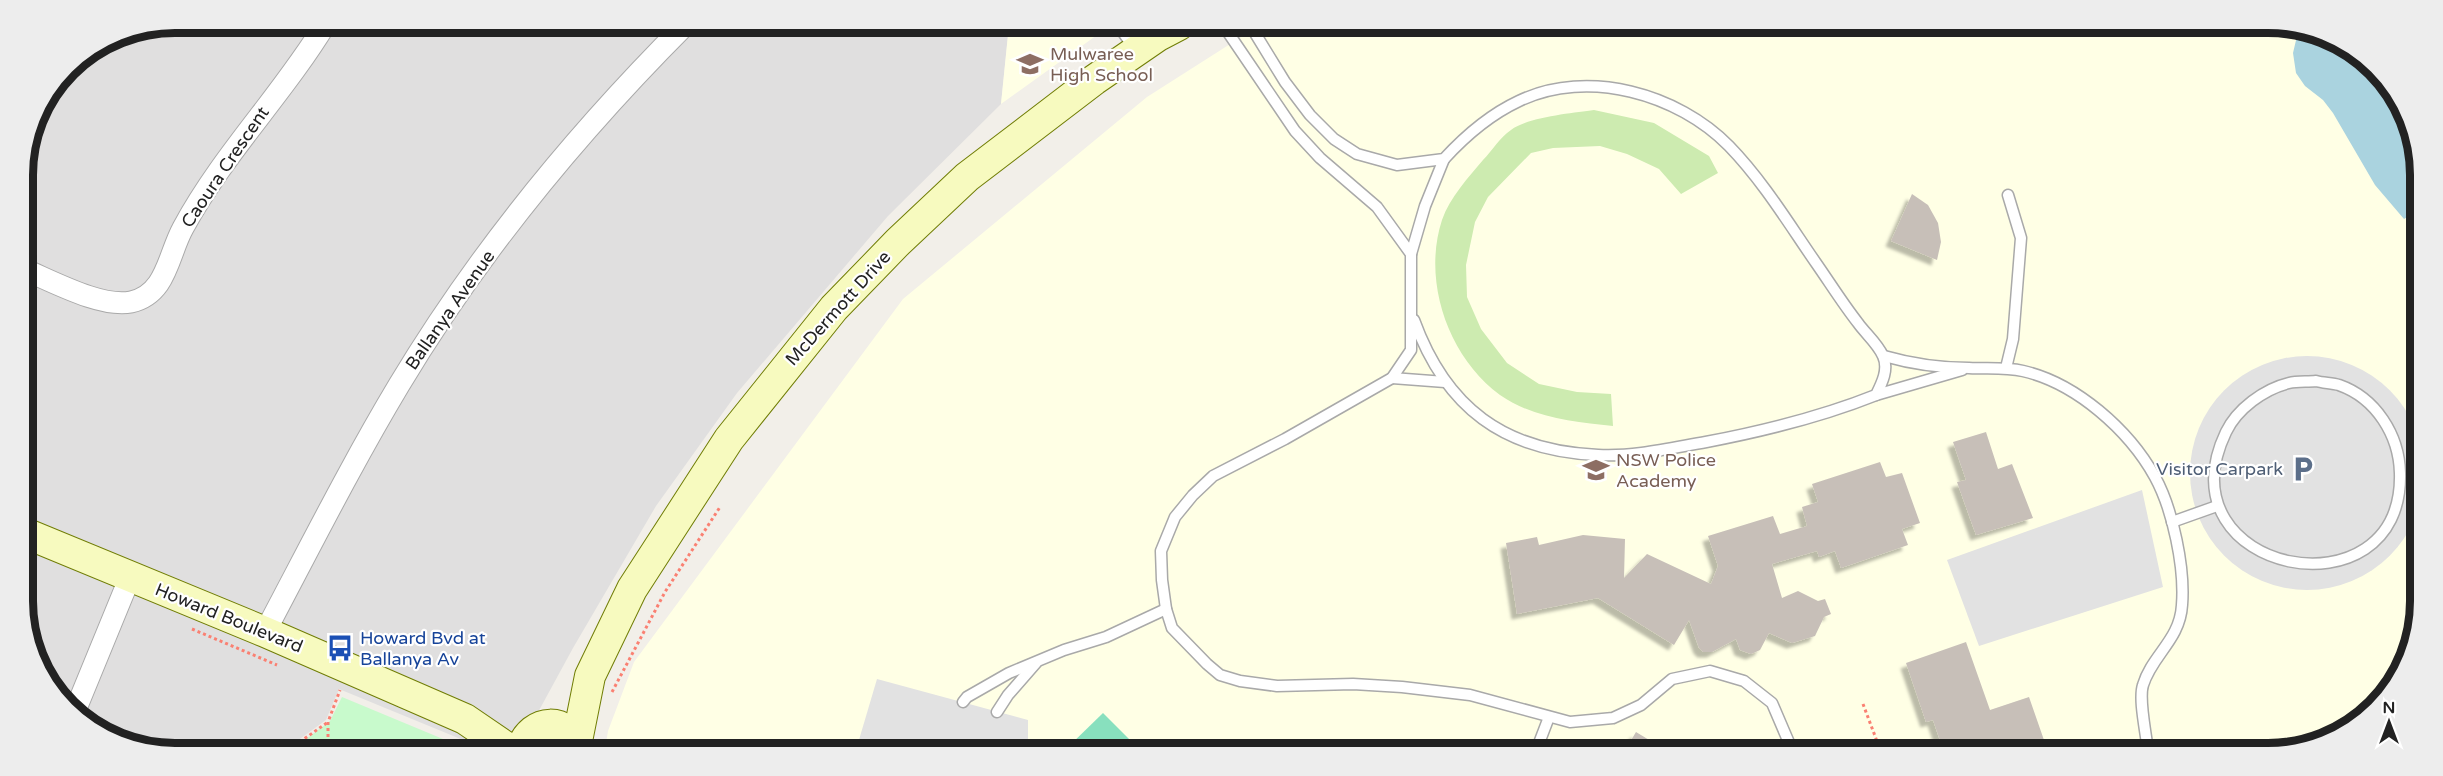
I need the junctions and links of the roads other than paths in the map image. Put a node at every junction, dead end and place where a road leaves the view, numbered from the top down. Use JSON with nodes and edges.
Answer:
{"nodes":[{"id":1,"x":319,"y":33,"type":"edge"},
{"id":2,"x":677,"y":33,"type":"edge"},
{"id":3,"x":1123,"y":33,"type":"edge"},
{"id":4,"x":1166,"y":33,"type":"edge"},
{"id":5,"x":1228,"y":33,"type":"edge"},
{"id":6,"x":1255,"y":33,"type":"edge"},
{"id":7,"x":1136,"y":51,"type":"junction"},
{"id":8,"x":1444,"y":159,"type":"junction"},
{"id":9,"x":2008,"y":195,"type":"dead end"},
{"id":10,"x":1411,"y":254,"type":"junction"},
{"id":11,"x":33,"y":273,"type":"edge"},
{"id":12,"x":1412,"y":314,"type":"junction"},
{"id":13,"x":1884,"y":357,"type":"junction"},
{"id":14,"x":1969,"y":368,"type":"junction"},
{"id":15,"x":2006,"y":368,"type":"junction"},
{"id":16,"x":1392,"y":378,"type":"junction"},
{"id":17,"x":1445,"y":382,"type":"junction"},
{"id":18,"x":1876,"y":395,"type":"junction"},
{"id":19,"x":2217,"y":506,"type":"junction"},
{"id":20,"x":2172,"y":522,"type":"junction"},
{"id":21,"x":33,"y":535,"type":"edge"},
{"id":22,"x":130,"y":577,"type":"junction"},
{"id":23,"x":1166,"y":609,"type":"junction"},
{"id":24,"x":265,"y":632,"type":"junction"},
{"id":25,"x":1038,"y":661,"type":"junction"},
{"id":26,"x":600,"y":686,"type":"junction"},
{"id":27,"x":963,"y":702,"type":"dead end"},
{"id":28,"x":78,"y":705,"type":"edge"},
{"id":29,"x":998,"y":712,"type":"dead end"},
{"id":30,"x":1549,"y":717,"type":"junction"},
{"id":31,"x":465,"y":720,"type":"junction"},
{"id":32,"x":536,"y":734,"type":"edge"},
{"id":33,"x":500,"y":743,"type":"edge"},
{"id":34,"x":576,"y":743,"type":"edge"},
{"id":35,"x":579,"y":743,"type":"edge"},
{"id":36,"x":1539,"y":743,"type":"edge"},
{"id":37,"x":1789,"y":743,"type":"edge"},
{"id":38,"x":2147,"y":743,"type":"edge"}],
"edges":[{"from":1,"to":11,"type":"street","name":"Caoura Crescent"},
{"from":2,"to":24,"type":"street","name":"Ballanya Avenue"},
{"from":3,"to":7,"type":"lane"},
{"from":4,"to":7,"type":"main road","name":"McDermott Drive"},
{"from":5,"to":10,"type":"lane"},
{"from":6,"to":8,"type":"lane"},
{"from":7,"to":26,"type":"main road","name":"McDermott Drive"},
{"from":8,"to":10,"type":"lane"},
{"from":8,"to":13,"type":"lane"},
{"from":9,"to":15,"type":"lane"},
{"from":10,"to":12,"type":"lane"},
{"from":12,"to":16,"type":"lane"},
{"from":12,"to":17,"type":"lane"},
{"from":13,"to":14,"type":"lane"},
{"from":13,"to":18,"type":"lane"},
{"from":14,"to":15,"type":"lane"},
{"from":14,"to":18,"type":"lane"},
{"from":15,"to":20,"type":"lane"},
{"from":16,"to":17,"type":"lane"},
{"from":16,"to":23,"type":"lane"},
{"from":17,"to":18,"type":"lane"},
{"from":19,"to":19,"type":"lane"},
{"from":19,"to":20,"type":"lane"},
{"from":20,"to":38,"type":"lane"},
{"from":21,"to":22,"type":"main road","name":"Howard Boulevard"},
{"from":22,"to":24,"type":"main road","name":"Howard Boulevard"},
{"from":22,"to":28,"type":"street"},
{"from":23,"to":25,"type":"lane"},
{"from":23,"to":30,"type":"lane"},
{"from":24,"to":31,"type":"main road","name":"Howard Boulevard"},
{"from":25,"to":27,"type":"lane"},
{"from":25,"to":29,"type":"lane"},
{"from":26,"to":32,"type":"main road","name":"McDermott Drive"},
{"from":26,"to":35,"type":"main road","name":"McDermott Drive"},
{"from":30,"to":36,"type":"lane"},
{"from":30,"to":37,"type":"lane"},
{"from":31,"to":32,"type":"main road","name":"Howard Boulevard"},
{"from":31,"to":33,"type":"main road","name":"Howard Boulevard"},
{"from":32,"to":34,"type":"main road"}]}
